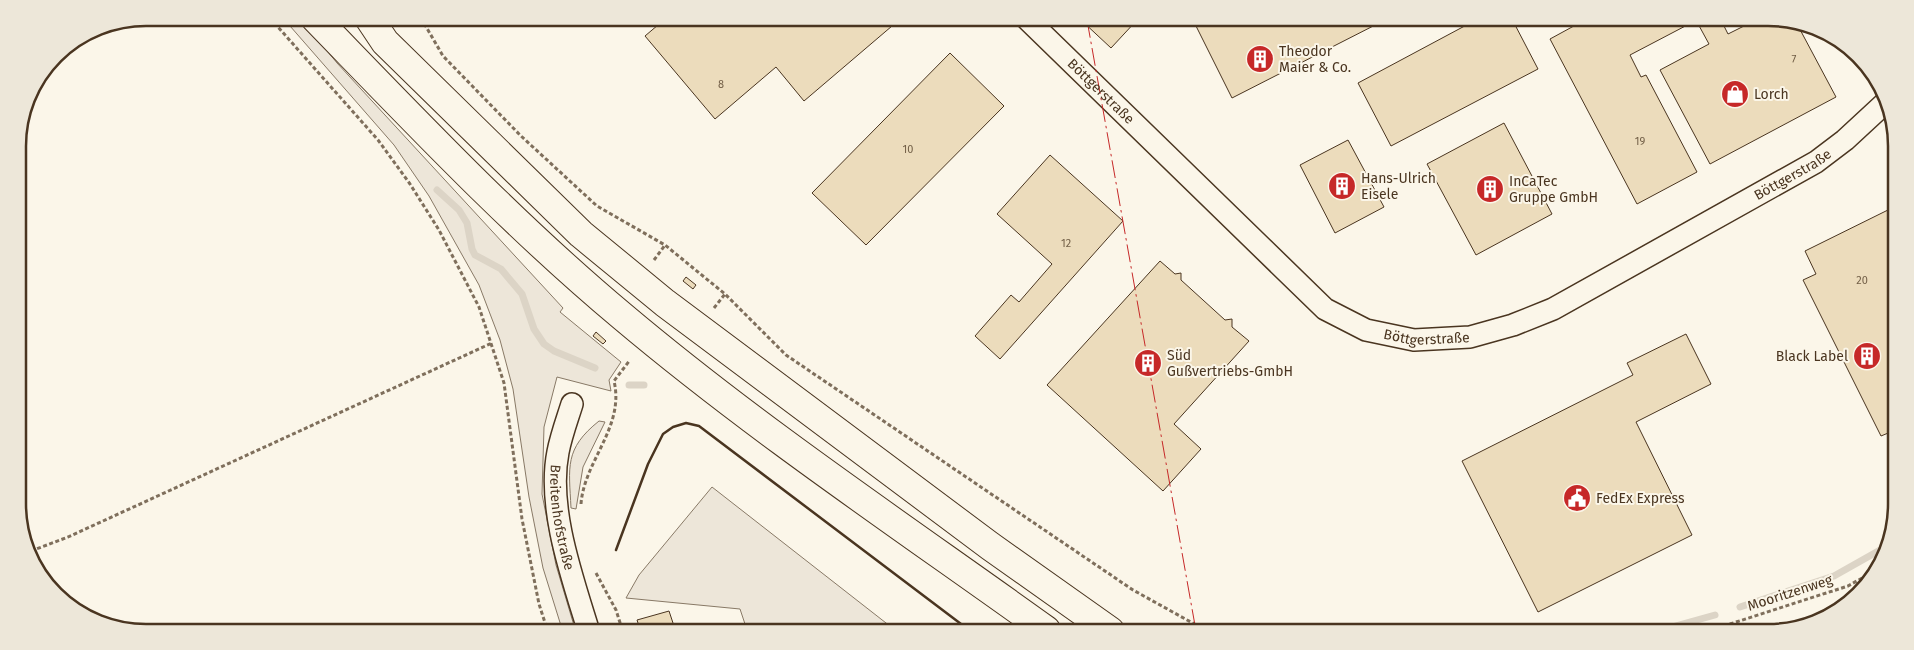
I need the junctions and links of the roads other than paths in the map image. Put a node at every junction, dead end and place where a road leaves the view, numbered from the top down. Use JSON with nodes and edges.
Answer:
{"nodes":[{"id":1,"x":323,"y":26,"type":"edge"},
{"id":2,"x":333,"y":26,"type":"edge"},
{"id":3,"x":368,"y":26,"type":"edge"},
{"id":4,"x":374,"y":26,"type":"edge"},
{"id":5,"x":1034,"y":26,"type":"edge"},
{"id":6,"x":385,"y":42,"type":"junction"},
{"id":7,"x":359,"y":64,"type":"junction"},
{"id":8,"x":1881,"y":107,"type":"edge"},
{"id":9,"x":572,"y":404,"type":"dead end"},
{"id":10,"x":1037,"y":623,"type":"edge"},
{"id":11,"x":1101,"y":623,"type":"edge"},
{"id":12,"x":586,"y":624,"type":"edge"}],
"edges":[{"from":1,"to":7,"type":"highway"},
{"from":2,"to":7,"type":"highway"},
{"from":3,"to":6,"type":"highway"},
{"from":4,"to":6,"type":"highway"},
{"from":5,"to":8,"type":"street","name":"Böttgerstraße"},
{"from":6,"to":11,"type":"highway"},
{"from":7,"to":10,"type":"highway"},
{"from":9,"to":12,"type":"street","name":"Breitenhofstraße"}]}
